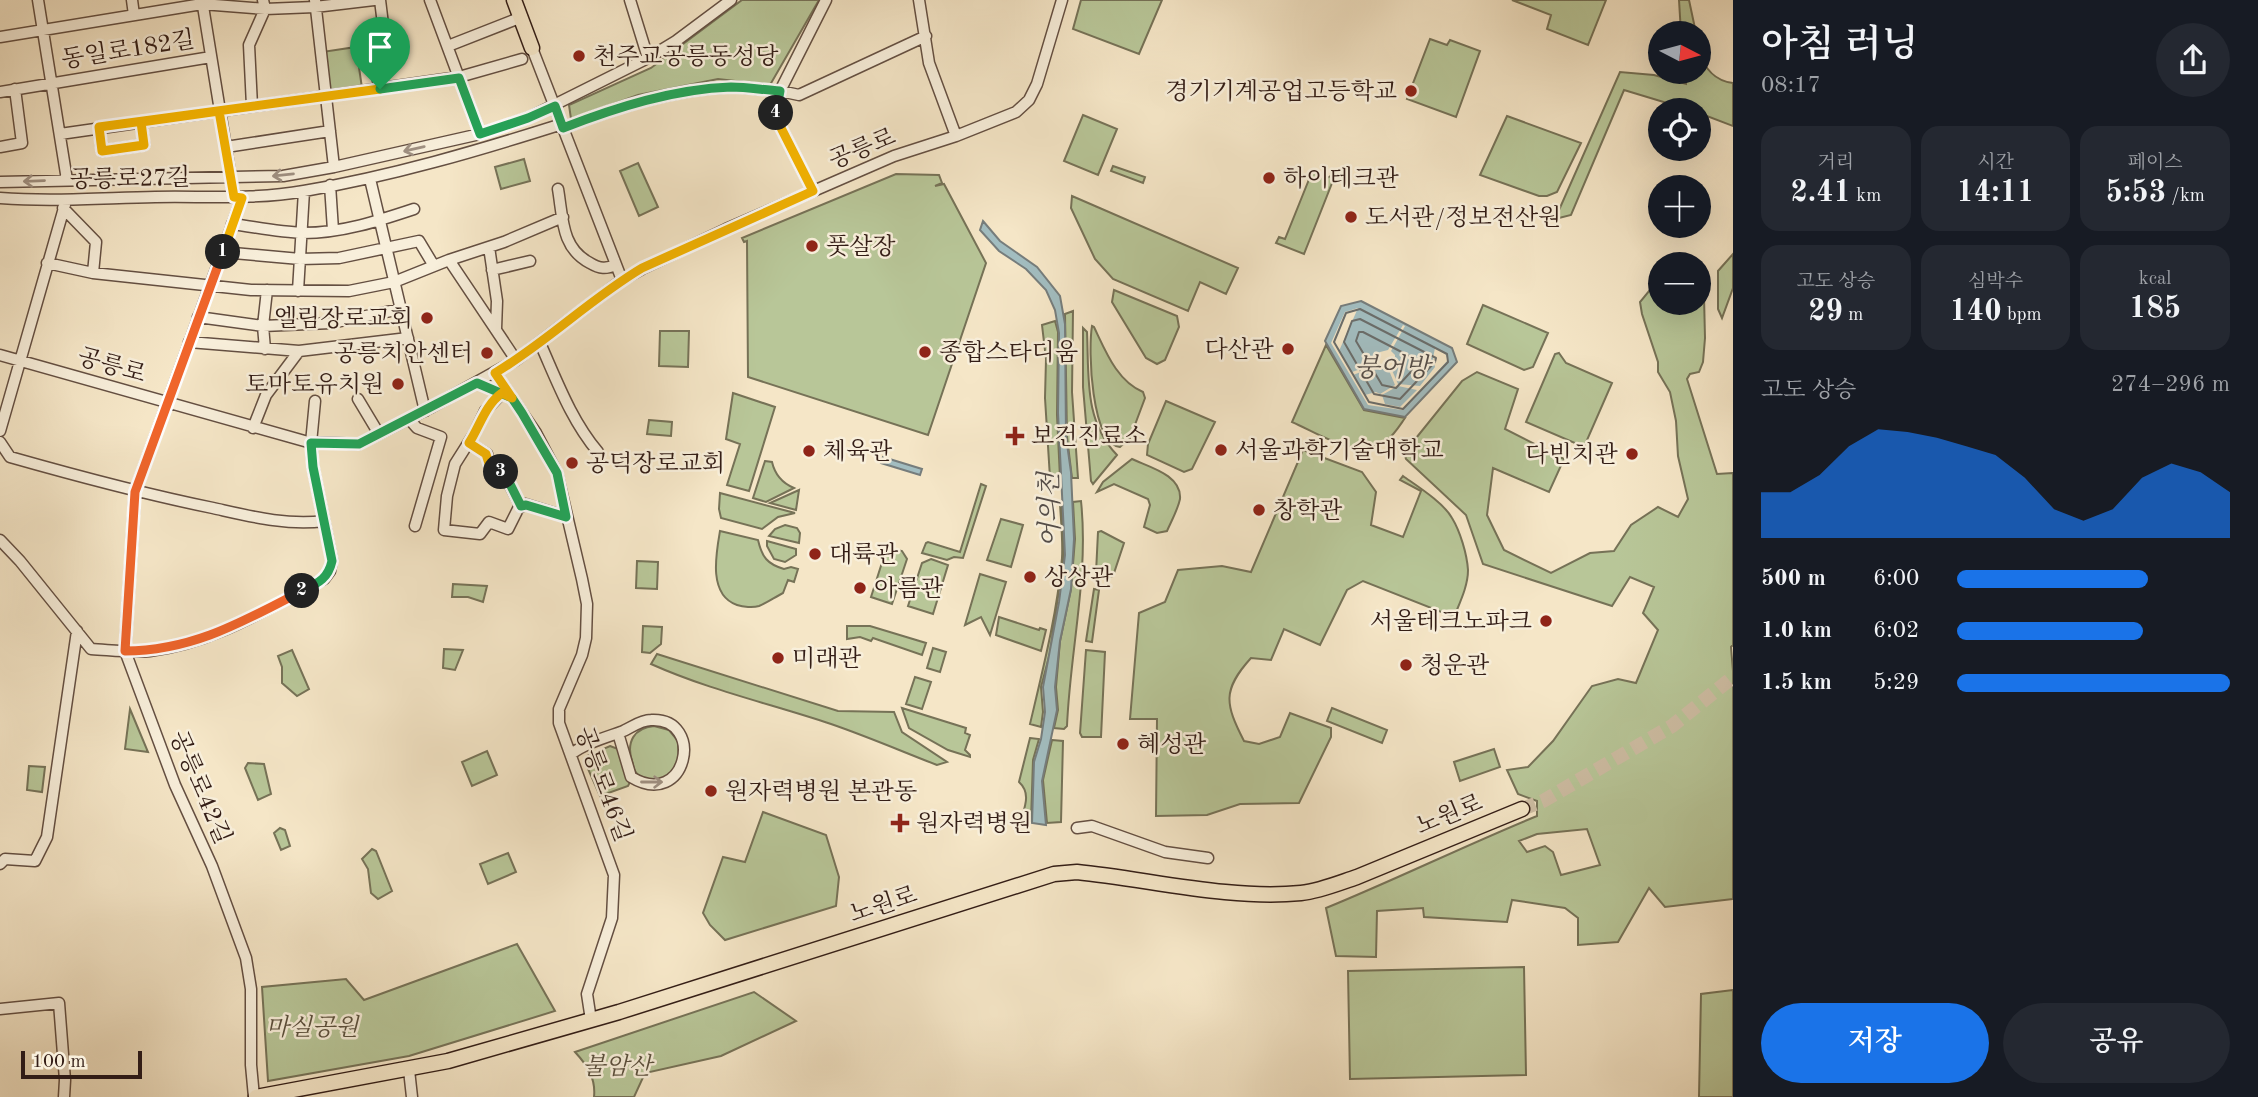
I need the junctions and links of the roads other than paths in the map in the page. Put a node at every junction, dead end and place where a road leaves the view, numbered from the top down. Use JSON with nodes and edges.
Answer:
{"nodes":[{"id":1,"x":38,"y":0,"type":"edge"},
{"id":2,"x":132,"y":0,"type":"edge"},
{"id":3,"x":374,"y":0,"type":"edge"},
{"id":4,"x":380,"y":0,"type":"edge"},
{"id":5,"x":430,"y":0,"type":"edge"},
{"id":6,"x":514,"y":0,"type":"edge"},
{"id":7,"x":630,"y":0,"type":"edge"},
{"id":8,"x":731,"y":0,"type":"edge"},
{"id":9,"x":826,"y":0,"type":"edge"},
{"id":10,"x":919,"y":0,"type":"edge"},
{"id":11,"x":1062,"y":0,"type":"edge"},
{"id":12,"x":202,"y":2,"type":"edge"},
{"id":13,"x":264,"y":4,"type":"edge"},
{"id":14,"x":315,"y":4,"type":"edge"},
{"id":15,"x":134,"y":15,"type":"junction"},
{"id":16,"x":522,"y":17,"type":"junction"},
{"id":17,"x":44,"y":30,"type":"junction"},
{"id":18,"x":926,"y":36,"type":"junction"},
{"id":19,"x":0,"y":37,"type":"edge"},
{"id":20,"x":447,"y":46,"type":"junction"},
{"id":21,"x":527,"y":54,"type":"junction"},
{"id":22,"x":211,"y":57,"type":"junction"},
{"id":23,"x":649,"y":58,"type":"junction"},
{"id":24,"x":459,"y":78,"type":"junction"},
{"id":25,"x":51,"y":83,"type":"junction"},
{"id":26,"x":15,"y":89,"type":"junction"},
{"id":27,"x":380,"y":89,"type":"junction"},
{"id":28,"x":780,"y":91,"type":"junction"},
{"id":29,"x":0,"y":92,"type":"edge"},
{"id":30,"x":326,"y":96,"type":"junction"},
{"id":31,"x":251,"y":106,"type":"junction"},
{"id":32,"x":555,"y":106,"type":"junction"},
{"id":33,"x":219,"y":111,"type":"junction"},
{"id":34,"x":141,"y":122,"type":"junction"},
{"id":35,"x":562,"y":126,"type":"junction"},
{"id":36,"x":99,"y":127,"type":"junction"},
{"id":37,"x":330,"y":131,"type":"junction"},
{"id":38,"x":60,"y":134,"type":"junction"},
{"id":39,"x":480,"y":134,"type":"junction"},
{"id":40,"x":956,"y":136,"type":"junction"},
{"id":41,"x":226,"y":146,"type":"junction"},
{"id":42,"x":0,"y":147,"type":"edge"},
{"id":43,"x":334,"y":167,"type":"junction"},
{"id":44,"x":231,"y":178,"type":"junction"},
{"id":45,"x":370,"y":178,"type":"junction"},
{"id":46,"x":67,"y":180,"type":"junction"},
{"id":47,"x":0,"y":182,"type":"edge"},
{"id":48,"x":330,"y":185,"type":"junction"},
{"id":49,"x":558,"y":189,"type":"dead end"},
{"id":50,"x":304,"y":191,"type":"junction"},
{"id":51,"x":813,"y":191,"type":"junction"},
{"id":52,"x":238,"y":197,"type":"junction"},
{"id":53,"x":0,"y":198,"type":"edge"},
{"id":54,"x":65,"y":204,"type":"junction"},
{"id":55,"x":414,"y":209,"type":"dead end"},
{"id":56,"x":563,"y":217,"type":"junction"},
{"id":57,"x":380,"y":221,"type":"junction"},
{"id":58,"x":232,"y":224,"type":"junction"},
{"id":59,"x":333,"y":230,"type":"junction"},
{"id":60,"x":302,"y":233,"type":"junction"},
{"id":61,"x":489,"y":247,"type":"junction"},
{"id":62,"x":386,"y":248,"type":"junction"},
{"id":63,"x":222,"y":252,"type":"junction"},
{"id":64,"x":300,"y":259,"type":"junction"},
{"id":65,"x":449,"y":260,"type":"junction"},
{"id":66,"x":530,"y":261,"type":"dead end"},
{"id":67,"x":47,"y":263,"type":"junction"},
{"id":68,"x":617,"y":265,"type":"junction"},
{"id":69,"x":434,"y":266,"type":"junction"},
{"id":70,"x":492,"y":270,"type":"junction"},
{"id":71,"x":93,"y":273,"type":"junction"},
{"id":72,"x":622,"y":280,"type":"junction"},
{"id":73,"x":394,"y":282,"type":"junction"},
{"id":74,"x":210,"y":285,"type":"junction"},
{"id":75,"x":267,"y":290,"type":"junction"},
{"id":76,"x":298,"y":291,"type":"junction"},
{"id":77,"x":401,"y":309,"type":"junction"},
{"id":78,"x":198,"y":317,"type":"junction"},
{"id":79,"x":263,"y":326,"type":"junction"},
{"id":80,"x":496,"y":329,"type":"junction"},
{"id":81,"x":408,"y":338,"type":"junction"},
{"id":82,"x":189,"y":342,"type":"junction"},
{"id":83,"x":540,"y":343,"type":"junction"},
{"id":84,"x":265,"y":349,"type":"junction"},
{"id":85,"x":299,"y":351,"type":"junction"},
{"id":86,"x":0,"y":355,"type":"edge"},
{"id":87,"x":19,"y":360,"type":"junction"},
{"id":88,"x":516,"y":360,"type":"junction"},
{"id":89,"x":495,"y":373,"type":"junction"},
{"id":90,"x":477,"y":383,"type":"junction"},
{"id":91,"x":509,"y":397,"type":"junction"},
{"id":92,"x":358,"y":399,"type":"dead end"},
{"id":93,"x":315,"y":401,"type":"dead end"},
{"id":94,"x":166,"y":403,"type":"junction"},
{"id":95,"x":425,"y":411,"type":"junction"},
{"id":96,"x":409,"y":419,"type":"junction"},
{"id":97,"x":253,"y":428,"type":"junction"},
{"id":98,"x":0,"y":431,"type":"edge"},
{"id":99,"x":379,"y":434,"type":"junction"},
{"id":100,"x":0,"y":442,"type":"edge"},
{"id":101,"x":311,"y":443,"type":"junction"},
{"id":102,"x":469,"y":443,"type":"junction"},
{"id":103,"x":598,"y":452,"type":"dead end"},
{"id":104,"x":432,"y":468,"type":"junction"},
{"id":105,"x":452,"y":474,"type":"junction"},
{"id":106,"x":135,"y":492,"type":"junction"},
{"id":107,"x":521,"y":506,"type":"junction"},
{"id":108,"x":566,"y":517,"type":"junction"},
{"id":109,"x":324,"y":521,"type":"junction"},
{"id":110,"x":415,"y":526,"type":"dead end"},
{"id":111,"x":0,"y":540,"type":"edge"},
{"id":112,"x":77,"y":631,"type":"junction"},
{"id":113,"x":125,"y":651,"type":"junction"},
{"id":114,"x":618,"y":733,"type":"junction"},
{"id":115,"x":571,"y":754,"type":"junction"},
{"id":116,"x":1522,"y":809,"type":"tunnel mouth"},
{"id":117,"x":1077,"y":828,"type":"dead end"},
{"id":118,"x":1208,"y":858,"type":"dead end"},
{"id":119,"x":0,"y":864,"type":"edge"},
{"id":120,"x":0,"y":1009,"type":"edge"},
{"id":121,"x":591,"y":1020,"type":"junction"},
{"id":122,"x":409,"y":1070,"type":"junction"},
{"id":123,"x":64,"y":1097,"type":"edge"},
{"id":124,"x":255,"y":1097,"type":"edge"},
{"id":125,"x":412,"y":1097,"type":"edge"}],
"edges":[{"from":1,"to":17,"type":"street","name":"동일로182길"},
{"from":2,"to":15,"type":"street","name":"동일로182길"},
{"from":3,"to":14,"type":"street","name":"동일로182길"},
{"from":4,"to":27,"type":"street"},
{"from":5,"to":20,"type":"street"},
{"from":6,"to":16,"type":"main road"},
{"from":7,"to":23,"type":"street"},
{"from":8,"to":23,"type":"street"},
{"from":9,"to":28,"type":"street"},
{"from":10,"to":18,"type":"street"},
{"from":11,"to":40,"type":"street","name":"공릉로"},
{"from":12,"to":13,"type":"street","name":"동일로182길"},
{"from":12,"to":15,"type":"street","name":"동일로182길"},
{"from":12,"to":22,"type":"street"},
{"from":13,"to":14,"type":"street","name":"동일로182길"},
{"from":13,"to":31,"type":"street"},
{"from":14,"to":30,"type":"street"},
{"from":15,"to":17,"type":"street","name":"동일로182길"},
{"from":16,"to":20,"type":"street"},
{"from":16,"to":21,"type":"main road"},
{"from":17,"to":19,"type":"street"},
{"from":17,"to":25,"type":"street","name":"동일로182길"},
{"from":18,"to":28,"type":"street","name":"공릉로27길"},
{"from":18,"to":40,"type":"street"},
{"from":20,"to":24,"type":"street"},
{"from":21,"to":24,"type":"street"},
{"from":21,"to":32,"type":"street"},
{"from":22,"to":25,"type":"street","name":"동일로182길"},
{"from":22,"to":33,"type":"street"},
{"from":23,"to":32,"type":"street"},
{"from":24,"to":27,"type":"street"},
{"from":24,"to":39,"type":"street"},
{"from":25,"to":26,"type":"street"},
{"from":25,"to":38,"type":"street","name":"동일로182길"},
{"from":26,"to":29,"type":"street"},
{"from":26,"to":42,"type":"street"},
{"from":27,"to":30,"type":"street"},
{"from":28,"to":35,"type":"street","name":"공릉로27길"},
{"from":28,"to":51,"type":"street"},
{"from":30,"to":31,"type":"street"},
{"from":30,"to":37,"type":"street"},
{"from":31,"to":33,"type":"street"},
{"from":32,"to":35,"type":"street"},
{"from":32,"to":39,"type":"street"},
{"from":33,"to":34,"type":"street"},
{"from":33,"to":41,"type":"street"},
{"from":34,"to":36,"type":"street"},
{"from":34,"to":36,"type":"street"},
{"from":35,"to":45,"type":"street","name":"공릉로27길"},
{"from":35,"to":68,"type":"street"},
{"from":36,"to":38,"type":"street"},
{"from":37,"to":41,"type":"street"},
{"from":37,"to":43,"type":"street"},
{"from":38,"to":46,"type":"street","name":"동일로182길"},
{"from":39,"to":43,"type":"street","one_way":true},
{"from":40,"to":51,"type":"street","name":"공릉로"},
{"from":41,"to":44,"type":"street"},
{"from":43,"to":44,"type":"street","one_way":true},
{"from":44,"to":46,"type":"street"},
{"from":44,"to":52,"type":"street"},
{"from":45,"to":48,"type":"street","name":"공릉로27길"},
{"from":45,"to":57,"type":"street"},
{"from":46,"to":47,"type":"street","one_way":true},
{"from":48,"to":50,"type":"street","name":"공릉로27길"},
{"from":48,"to":59,"type":"street"},
{"from":49,"to":56,"type":"street"},
{"from":50,"to":52,"type":"street","name":"공릉로27길"},
{"from":50,"to":60,"type":"street"},
{"from":51,"to":72,"type":"street","name":"공릉로"},
{"from":52,"to":54,"type":"street","name":"공릉로27길"},
{"from":52,"to":58,"type":"street","name":"공릉로42길"},
{"from":53,"to":54,"type":"street","name":"공릉로27길"},
{"from":54,"to":67,"type":"street"},
{"from":54,"to":71,"type":"street"},
{"from":55,"to":57,"type":"street"},
{"from":56,"to":61,"type":"street"},
{"from":56,"to":68,"type":"street"},
{"from":57,"to":59,"type":"street"},
{"from":57,"to":62,"type":"street"},
{"from":58,"to":60,"type":"street"},
{"from":58,"to":63,"type":"street","name":"공릉로42길"},
{"from":59,"to":60,"type":"street"},
{"from":60,"to":64,"type":"street"},
{"from":61,"to":65,"type":"street"},
{"from":61,"to":70,"type":"street"},
{"from":62,"to":64,"type":"street"},
{"from":62,"to":69,"type":"street"},
{"from":62,"to":73,"type":"street"},
{"from":63,"to":64,"type":"street"},
{"from":63,"to":74,"type":"street","name":"공릉로42길"},
{"from":64,"to":76,"type":"street"},
{"from":65,"to":69,"type":"street"},
{"from":65,"to":80,"type":"street"},
{"from":66,"to":70,"type":"street"},
{"from":67,"to":71,"type":"street"},
{"from":67,"to":87,"type":"street"},
{"from":68,"to":72,"type":"street"},
{"from":69,"to":73,"type":"street"},
{"from":70,"to":80,"type":"street"},
{"from":71,"to":74,"type":"street"},
{"from":72,"to":83,"type":"street","name":"공릉로"},
{"from":73,"to":76,"type":"street"},
{"from":73,"to":77,"type":"street"},
{"from":74,"to":75,"type":"street"},
{"from":74,"to":78,"type":"street","name":"공릉로42길"},
{"from":75,"to":76,"type":"street"},
{"from":75,"to":79,"type":"street"},
{"from":77,"to":79,"type":"street"},
{"from":77,"to":81,"type":"street"},
{"from":78,"to":79,"type":"street"},
{"from":78,"to":82,"type":"street","name":"공릉로42길"},
{"from":79,"to":84,"type":"street"},
{"from":80,"to":88,"type":"street"},
{"from":81,"to":85,"type":"street"},
{"from":81,"to":95,"type":"street"},
{"from":82,"to":84,"type":"street"},
{"from":82,"to":94,"type":"street","name":"공릉로42길"},
{"from":83,"to":88,"type":"street","name":"공릉로"},
{"from":83,"to":103,"type":"street"},
{"from":84,"to":85,"type":"street"},
{"from":85,"to":97,"type":"street"},
{"from":86,"to":87,"type":"street","name":"공릉로"},
{"from":87,"to":94,"type":"street","name":"공릉로"},
{"from":87,"to":98,"type":"street"},
{"from":88,"to":89,"type":"street","name":"공릉로"},
{"from":89,"to":90,"type":"street","name":"공릉로"},
{"from":89,"to":91,"type":"street","name":"공릉로46길"},
{"from":90,"to":91,"type":"street"},
{"from":90,"to":95,"type":"street","name":"공릉로"},
{"from":91,"to":102,"type":"street"},
{"from":91,"to":108,"type":"street","name":"공릉로46길"},
{"from":92,"to":99,"type":"street"},
{"from":93,"to":101,"type":"street"},
{"from":94,"to":97,"type":"street","name":"공릉로"},
{"from":94,"to":106,"type":"street","name":"공릉로42길"},
{"from":95,"to":96,"type":"street","name":"공릉로"},
{"from":96,"to":99,"type":"street","name":"공릉로"},
{"from":96,"to":104,"type":"street"},
{"from":97,"to":101,"type":"street","name":"공릉로"},
{"from":99,"to":101,"type":"street","name":"공릉로"},
{"from":100,"to":106,"type":"street"},
{"from":101,"to":109,"type":"street"},
{"from":102,"to":105,"type":"street"},
{"from":102,"to":107,"type":"street"},
{"from":104,"to":105,"type":"street"},
{"from":104,"to":110,"type":"street"},
{"from":105,"to":107,"type":"street"},
{"from":106,"to":109,"type":"street"},
{"from":106,"to":113,"type":"street","name":"공릉로42길"},
{"from":107,"to":108,"type":"street"},
{"from":108,"to":115,"type":"street","name":"공릉로46길"},
{"from":109,"to":113,"type":"street"},
{"from":111,"to":112,"type":"street"},
{"from":112,"to":113,"type":"street"},
{"from":112,"to":119,"type":"street"},
{"from":113,"to":124,"type":"street","name":"공릉로42길"},
{"from":114,"to":114,"type":"street","one_way":true},
{"from":114,"to":115,"type":"street"},
{"from":115,"to":121,"type":"street","name":"공릉로46길"},
{"from":116,"to":121,"type":"main road","name":"노원로"},
{"from":117,"to":118,"type":"street"},
{"from":120,"to":123,"type":"street"},
{"from":121,"to":122,"type":"main road","name":"노원로"},
{"from":122,"to":124,"type":"main road","name":"노원로"},
{"from":122,"to":125,"type":"street"}]}
